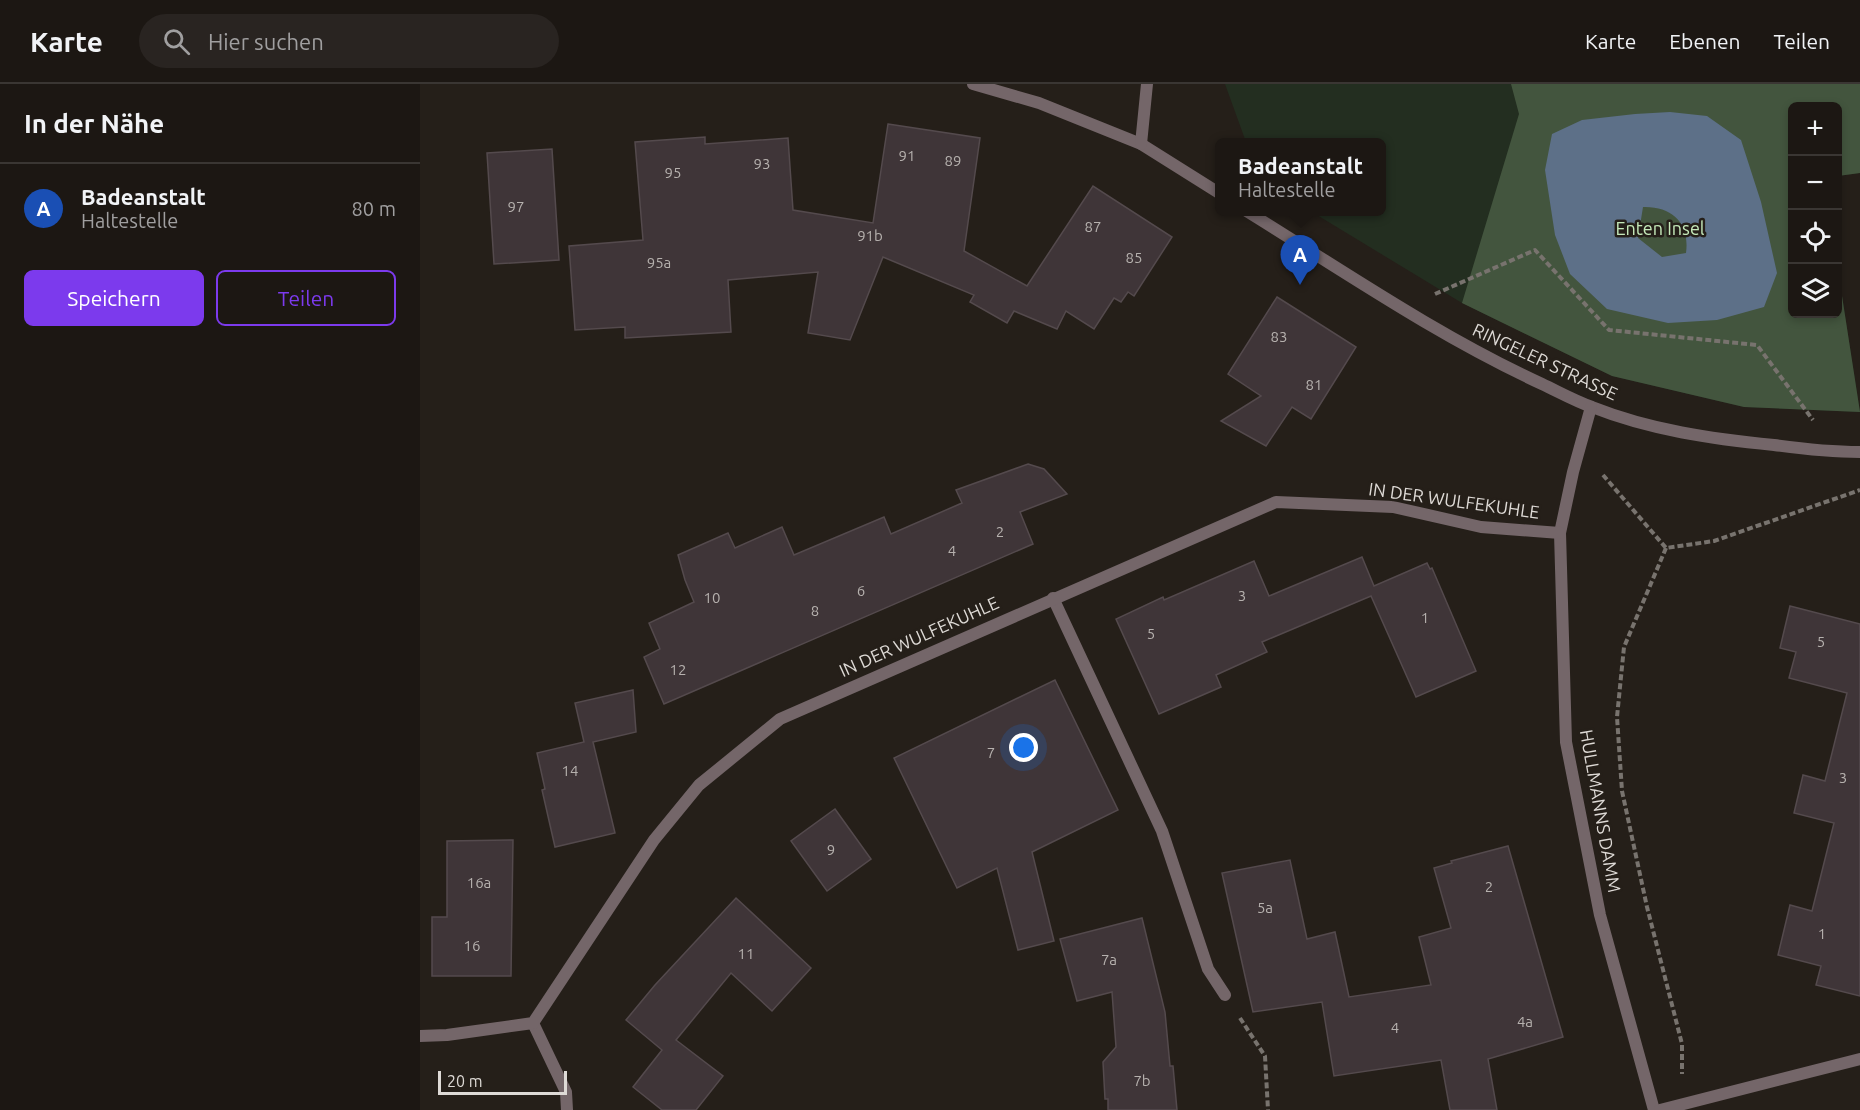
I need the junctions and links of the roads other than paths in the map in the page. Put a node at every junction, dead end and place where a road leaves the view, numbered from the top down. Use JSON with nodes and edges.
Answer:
{"nodes":[{"id":1,"x":973,"y":84,"type":"edge"},
{"id":2,"x":1147,"y":84,"type":"edge"},
{"id":3,"x":1141,"y":144,"type":"junction"},
{"id":4,"x":1215,"y":190,"type":"edge"},
{"id":5,"x":1254,"y":216,"type":"edge"},
{"id":6,"x":1591,"y":407,"type":"junction"},
{"id":7,"x":1860,"y":452,"type":"edge"},
{"id":8,"x":1560,"y":533,"type":"junction"},
{"id":9,"x":1053,"y":598,"type":"junction"},
{"id":10,"x":1225,"y":995,"type":"road end"},
{"id":11,"x":534,"y":1023,"type":"junction"},
{"id":12,"x":420,"y":1036,"type":"edge"},
{"id":13,"x":1860,"y":1059,"type":"edge"},
{"id":14,"x":567,"y":1110,"type":"edge"},
{"id":15,"x":1654,"y":1110,"type":"edge"},
{"id":16,"x":1660,"y":1110,"type":"edge"}],
"edges":[{"from":1,"to":3,"type":"street"},
{"from":2,"to":3,"type":"street"},
{"from":3,"to":4,"type":"street"},
{"from":5,"to":6,"type":"street","name":"RINGELER STRASSE"},
{"from":6,"to":7,"type":"street","name":"RINGELER STRASSE"},
{"from":6,"to":8,"type":"street","name":"HULLMANNS DAMM"},
{"from":8,"to":9,"type":"street","name":"IN DER WULFEKUHLE"},
{"from":8,"to":15,"type":"street","name":"HULLMANNS DAMM"},
{"from":9,"to":10,"type":"street"},
{"from":9,"to":11,"type":"street","name":"IN DER WULFEKUHLE"},
{"from":11,"to":12,"type":"street"},
{"from":11,"to":14,"type":"street"},
{"from":13,"to":16,"type":"street"}]}
